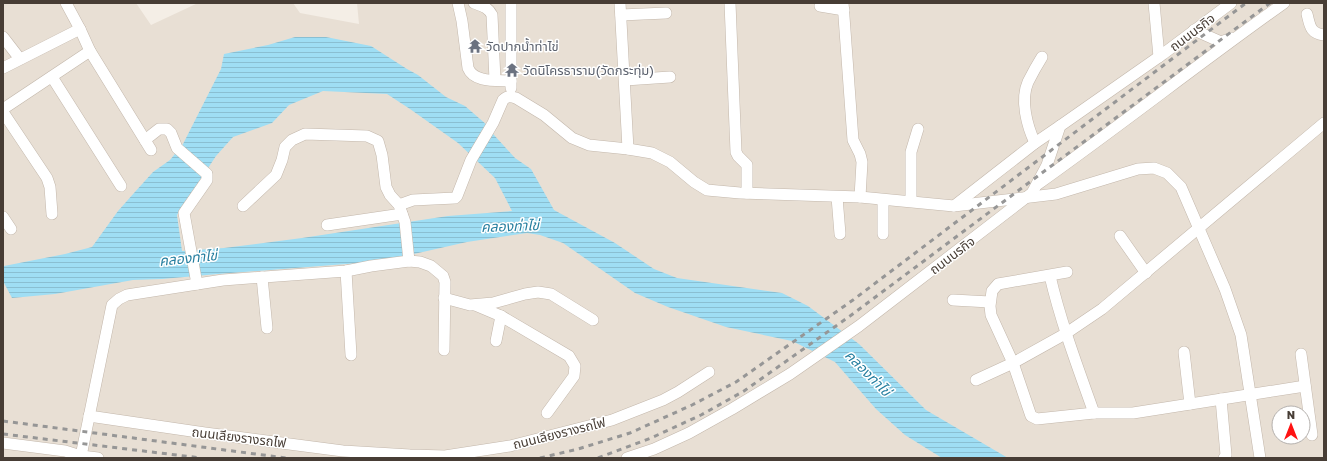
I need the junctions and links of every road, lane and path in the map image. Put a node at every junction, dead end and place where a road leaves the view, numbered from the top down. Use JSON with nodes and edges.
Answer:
{"nodes":[{"id":1,"x":66,"y":3,"type":"edge"},
{"id":2,"x":458,"y":3,"type":"edge"},
{"id":3,"x":474,"y":3,"type":"edge"},
{"id":4,"x":511,"y":3,"type":"edge"},
{"id":5,"x":620,"y":3,"type":"edge"},
{"id":6,"x":730,"y":3,"type":"edge"},
{"id":7,"x":1231,"y":3,"type":"edge"},
{"id":8,"x":1284,"y":3,"type":"edge"},
{"id":9,"x":1156,"y":5,"type":"edge"},
{"id":10,"x":820,"y":6,"type":"dead end"},
{"id":11,"x":844,"y":6,"type":"edge"},
{"id":12,"x":666,"y":13,"type":"dead end"},
{"id":13,"x":1307,"y":14,"type":"dead end"},
{"id":14,"x":621,"y":15,"type":"junction"},
{"id":15,"x":80,"y":29,"type":"junction"},
{"id":16,"x":1194,"y":30,"type":"junction"},
{"id":17,"x":1243,"y":33,"type":"junction"},
{"id":18,"x":1324,"y":35,"type":"edge"},
{"id":19,"x":3,"y":37,"type":"edge"},
{"id":20,"x":90,"y":51,"type":"junction"},
{"id":21,"x":1042,"y":57,"type":"dead end"},
{"id":22,"x":1159,"y":57,"type":"junction"},
{"id":23,"x":20,"y":59,"type":"junction"},
{"id":24,"x":3,"y":68,"type":"edge"},
{"id":25,"x":52,"y":77,"type":"junction"},
{"id":26,"x":670,"y":77,"type":"dead end"},
{"id":27,"x":496,"y":80,"type":"junction"},
{"id":28,"x":625,"y":80,"type":"junction"},
{"id":29,"x":511,"y":81,"type":"junction"},
{"id":30,"x":511,"y":96,"type":"junction"},
{"id":31,"x":3,"y":109,"type":"edge"},
{"id":32,"x":3,"y":112,"type":"edge"},
{"id":33,"x":1324,"y":123,"type":"edge"},
{"id":34,"x":1060,"y":126,"type":"junction"},
{"id":35,"x":918,"y":128,"type":"dead end"},
{"id":36,"x":144,"y":140,"type":"junction"},
{"id":37,"x":1035,"y":143,"type":"junction"},
{"id":38,"x":628,"y":149,"type":"junction"},
{"id":39,"x":151,"y":150,"type":"dead end"},
{"id":40,"x":1037,"y":184,"type":"junction"},
{"id":41,"x":120,"y":186,"type":"dead end"},
{"id":42,"x":747,"y":193,"type":"junction"},
{"id":43,"x":837,"y":197,"type":"junction"},
{"id":44,"x":860,"y":197,"type":"junction"},
{"id":45,"x":1027,"y":198,"type":"junction"},
{"id":46,"x":883,"y":200,"type":"junction"},
{"id":47,"x":911,"y":202,"type":"junction"},
{"id":48,"x":243,"y":206,"type":"dead end"},
{"id":49,"x":954,"y":206,"type":"junction"},
{"id":50,"x":402,"y":213,"type":"junction"},
{"id":51,"x":52,"y":214,"type":"dead end"},
{"id":52,"x":3,"y":217,"type":"edge"},
{"id":53,"x":327,"y":225,"type":"dead end"},
{"id":54,"x":1199,"y":227,"type":"junction"},
{"id":55,"x":11,"y":229,"type":"dead end"},
{"id":56,"x":840,"y":234,"type":"dead end"},
{"id":57,"x":883,"y":234,"type":"dead end"},
{"id":58,"x":1120,"y":236,"type":"dead end"},
{"id":59,"x":409,"y":260,"type":"junction"},
{"id":60,"x":346,"y":271,"type":"junction"},
{"id":61,"x":1067,"y":272,"type":"dead end"},
{"id":62,"x":1146,"y":273,"type":"junction"},
{"id":63,"x":1050,"y":276,"type":"junction"},
{"id":64,"x":262,"y":277,"type":"junction"},
{"id":65,"x":196,"y":280,"type":"junction"},
{"id":66,"x":444,"y":298,"type":"junction"},
{"id":67,"x":953,"y":300,"type":"dead end"},
{"id":68,"x":990,"y":302,"type":"junction"},
{"id":69,"x":475,"y":304,"type":"junction"},
{"id":70,"x":501,"y":316,"type":"junction"},
{"id":71,"x":593,"y":320,"type":"dead end"},
{"id":72,"x":267,"y":328,"type":"dead end"},
{"id":73,"x":1066,"y":334,"type":"junction"},
{"id":74,"x":496,"y":341,"type":"dead end"},
{"id":75,"x":444,"y":350,"type":"dead end"},
{"id":76,"x":1184,"y":352,"type":"dead end"},
{"id":77,"x":1301,"y":354,"type":"dead end"},
{"id":78,"x":351,"y":355,"type":"dead end"},
{"id":79,"x":1013,"y":363,"type":"junction"},
{"id":80,"x":709,"y":372,"type":"dead end"},
{"id":81,"x":976,"y":380,"type":"dead end"},
{"id":82,"x":1305,"y":386,"type":"junction"},
{"id":83,"x":1251,"y":394,"type":"junction"},
{"id":84,"x":1221,"y":399,"type":"junction"},
{"id":85,"x":1190,"y":404,"type":"junction"},
{"id":86,"x":547,"y":413,"type":"dead end"},
{"id":87,"x":1094,"y":414,"type":"junction"},
{"id":88,"x":89,"y":416,"type":"junction"},
{"id":89,"x":1312,"y":435,"type":"dead end"},
{"id":90,"x":3,"y":443,"type":"edge"},
{"id":91,"x":80,"y":457,"type":"edge"},
{"id":92,"x":98,"y":458,"type":"edge"},
{"id":93,"x":627,"y":458,"type":"edge"},
{"id":94,"x":1224,"y":458,"type":"edge"},
{"id":95,"x":1260,"y":458,"type":"edge"}],
"edges":[{"from":1,"to":15,"type":"street"},
{"from":2,"to":27,"type":"street"},
{"from":3,"to":27,"type":"street"},
{"from":4,"to":29,"type":"street"},
{"from":5,"to":14,"type":"street"},
{"from":6,"to":42,"type":"street"},
{"from":7,"to":16,"type":"street","name":"ถนนนรกิจ"},
{"from":8,"to":17,"type":"street"},
{"from":9,"to":22,"type":"street"},
{"from":10,"to":11,"type":"street"},
{"from":11,"to":44,"type":"street"},
{"from":12,"to":14,"type":"street"},
{"from":13,"to":18,"type":"street"},
{"from":14,"to":28,"type":"street"},
{"from":15,"to":20,"type":"street"},
{"from":15,"to":23,"type":"street"},
{"from":16,"to":17,"type":"street"},
{"from":16,"to":22,"type":"street","name":"ถนนนรกิจ"},
{"from":17,"to":40,"type":"street"},
{"from":19,"to":23,"type":"street"},
{"from":20,"to":25,"type":"street"},
{"from":20,"to":36,"type":"street"},
{"from":21,"to":37,"type":"street"},
{"from":22,"to":34,"type":"street","name":"ถนนนรกิจ"},
{"from":23,"to":24,"type":"street"},
{"from":25,"to":31,"type":"street"},
{"from":25,"to":41,"type":"street"},
{"from":26,"to":28,"type":"street"},
{"from":27,"to":29,"type":"street"},
{"from":28,"to":38,"type":"street"},
{"from":29,"to":30,"type":"street"},
{"from":30,"to":38,"type":"street"},
{"from":30,"to":50,"type":"street"},
{"from":32,"to":51,"type":"street"},
{"from":33,"to":54,"type":"street"},
{"from":34,"to":37,"type":"street"},
{"from":34,"to":40,"type":"street","name":"ถนนนรกิจ"},
{"from":35,"to":47,"type":"street"},
{"from":36,"to":39,"type":"street"},
{"from":36,"to":65,"type":"street"},
{"from":37,"to":49,"type":"street"},
{"from":38,"to":42,"type":"street"},
{"from":40,"to":45,"type":"street","name":"ถนนนรกิจ"},
{"from":42,"to":43,"type":"street"},
{"from":43,"to":44,"type":"street"},
{"from":43,"to":56,"type":"street"},
{"from":44,"to":46,"type":"street"},
{"from":45,"to":49,"type":"street"},
{"from":45,"to":54,"type":"street"},
{"from":45,"to":93,"type":"street","name":"ถนนนรกิจ"},
{"from":46,"to":47,"type":"street"},
{"from":46,"to":57,"type":"street"},
{"from":47,"to":49,"type":"street"},
{"from":48,"to":50,"type":"street"},
{"from":50,"to":53,"type":"street"},
{"from":50,"to":59,"type":"street"},
{"from":52,"to":55,"type":"street"},
{"from":54,"to":62,"type":"street"},
{"from":54,"to":83,"type":"street"},
{"from":58,"to":62,"type":"street"},
{"from":59,"to":60,"type":"street"},
{"from":59,"to":66,"type":"street"},
{"from":60,"to":64,"type":"street"},
{"from":60,"to":78,"type":"street"},
{"from":61,"to":63,"type":"street"},
{"from":62,"to":73,"type":"street"},
{"from":63,"to":68,"type":"street"},
{"from":63,"to":73,"type":"street"},
{"from":64,"to":65,"type":"street"},
{"from":64,"to":72,"type":"street"},
{"from":65,"to":88,"type":"street"},
{"from":66,"to":69,"type":"street"},
{"from":66,"to":75,"type":"street"},
{"from":67,"to":68,"type":"street"},
{"from":68,"to":79,"type":"street"},
{"from":69,"to":70,"type":"street"},
{"from":69,"to":71,"type":"street"},
{"from":70,"to":74,"type":"street"},
{"from":70,"to":86,"type":"street"},
{"from":73,"to":79,"type":"street"},
{"from":73,"to":87,"type":"street"},
{"from":76,"to":85,"type":"street"},
{"from":77,"to":82,"type":"street"},
{"from":79,"to":81,"type":"street"},
{"from":79,"to":87,"type":"street"},
{"from":80,"to":88,"type":"street","name":"ถนนเลียงรางรถไฟ"},
{"from":82,"to":83,"type":"street"},
{"from":82,"to":89,"type":"street"},
{"from":83,"to":84,"type":"street"},
{"from":83,"to":95,"type":"street"},
{"from":84,"to":85,"type":"street"},
{"from":84,"to":94,"type":"street"},
{"from":85,"to":87,"type":"street"},
{"from":88,"to":91,"type":"street"},
{"from":90,"to":91,"type":"street"},
{"from":91,"to":92,"type":"street"}]}
